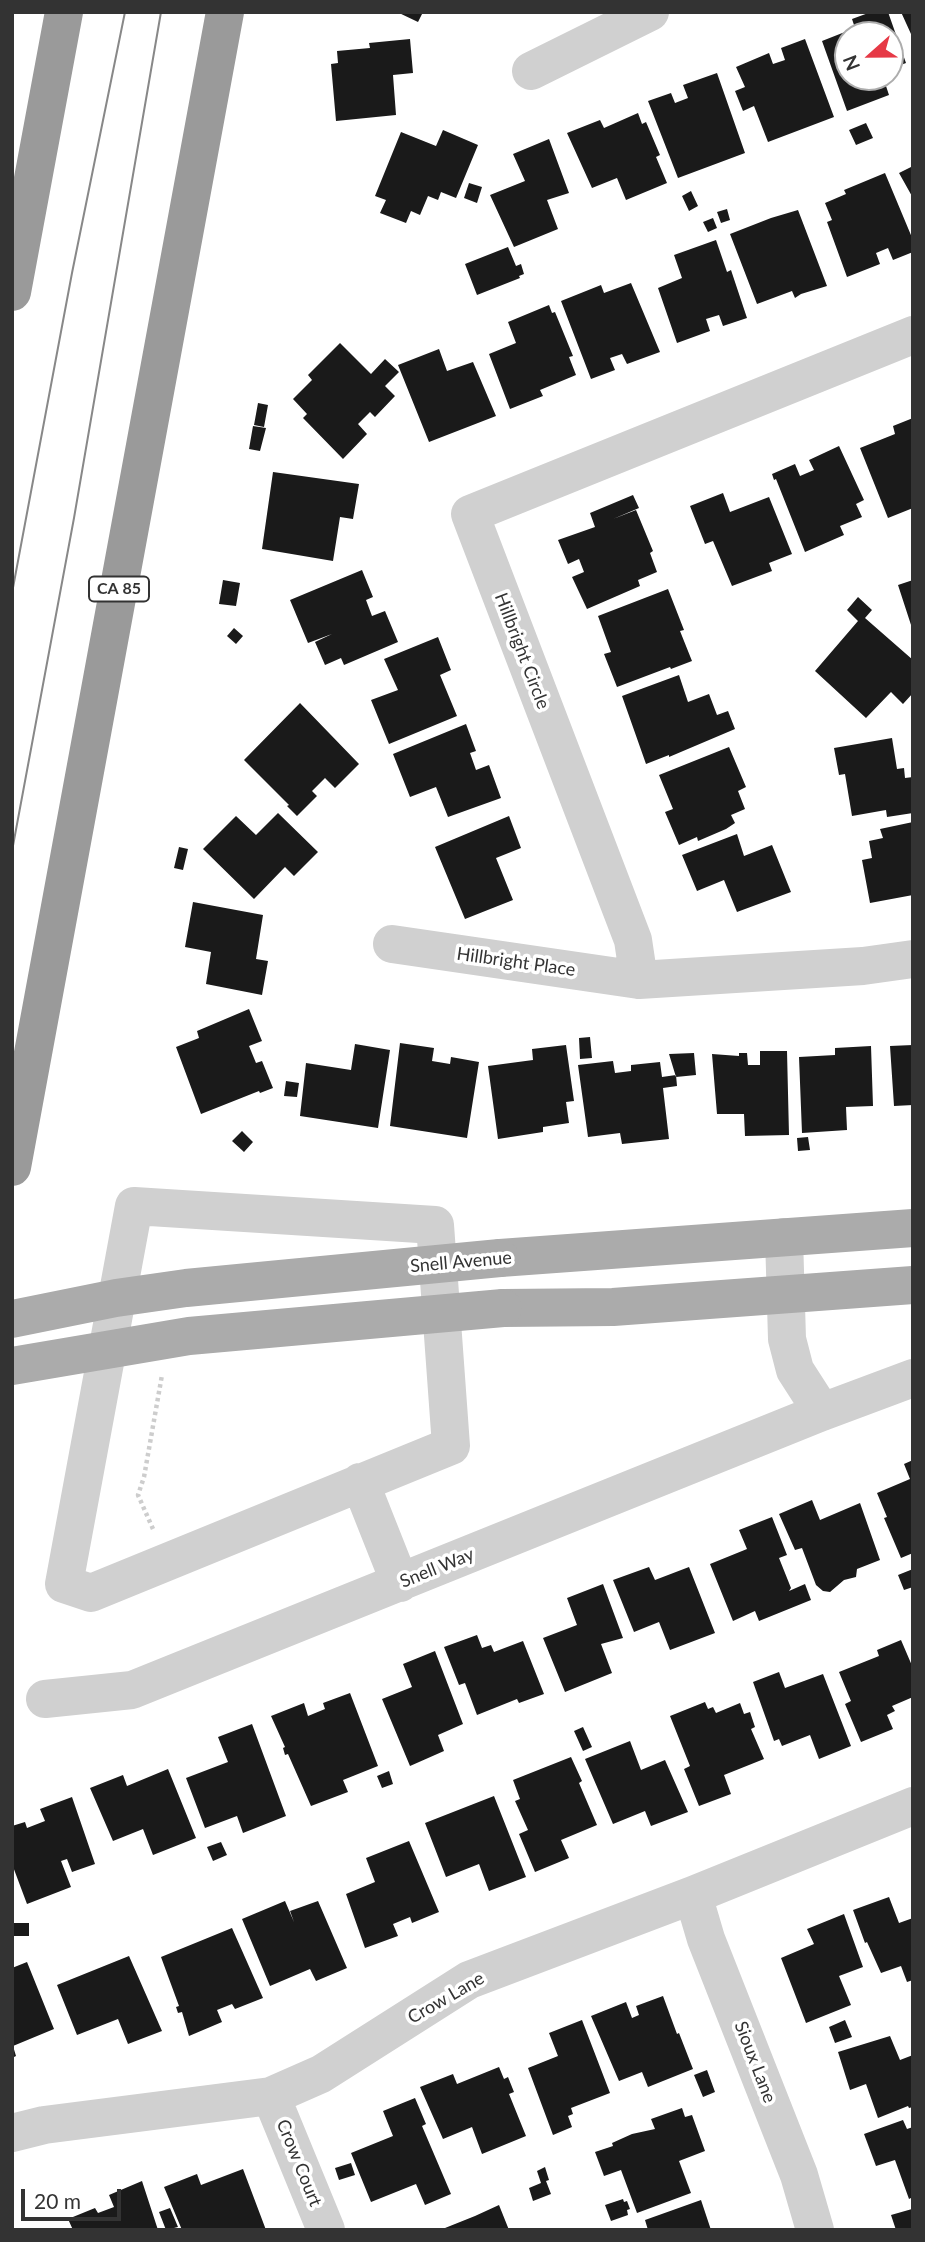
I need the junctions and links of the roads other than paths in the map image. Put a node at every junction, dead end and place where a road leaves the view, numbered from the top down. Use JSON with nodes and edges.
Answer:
{"nodes":[{"id":1,"x":64,"y":12,"type":"edge"},
{"id":2,"x":225,"y":12,"type":"edge"},
{"id":3,"x":650,"y":12,"type":"edge"},
{"id":4,"x":531,"y":71,"type":"dead end"},
{"id":5,"x":12,"y":292,"type":"edge"},
{"id":6,"x":913,"y":335,"type":"edge"},
{"id":7,"x":392,"y":944,"type":"dead end"},
{"id":8,"x":913,"y":959,"type":"edge"},
{"id":9,"x":639,"y":980,"type":"junction"},
{"id":10,"x":12,"y":1167,"type":"edge"},
{"id":11,"x":913,"y":1228,"type":"edge"},
{"id":12,"x":784,"y":1237,"type":"junction"},
{"id":13,"x":913,"y":1285,"type":"edge"},
{"id":14,"x":785,"y":1294,"type":"junction"},
{"id":15,"x":12,"y":1319,"type":"edge"},
{"id":16,"x":12,"y":1366,"type":"edge"},
{"id":17,"x":913,"y":1378,"type":"edge"},
{"id":18,"x":821,"y":1412,"type":"junction"},
{"id":19,"x":360,"y":1482,"type":"junction"},
{"id":20,"x":400,"y":1583,"type":"junction"},
{"id":21,"x":45,"y":1699,"type":"dead end"},
{"id":22,"x":913,"y":1806,"type":"edge"},
{"id":23,"x":693,"y":1895,"type":"junction"},
{"id":24,"x":271,"y":2096,"type":"junction"},
{"id":25,"x":12,"y":2133,"type":"edge"},
{"id":26,"x":326,"y":2230,"type":"edge"},
{"id":27,"x":816,"y":2230,"type":"edge"}],
"edges":[{"from":1,"to":5,"type":"highway"},
{"from":2,"to":10,"type":"highway","number":"CA 85"},
{"from":3,"to":4,"type":"street"},
{"from":6,"to":9,"type":"street","name":"Hillbright Circle"},
{"from":7,"to":9,"type":"street","name":"Hillbright Place"},
{"from":8,"to":9,"type":"street"},
{"from":11,"to":12,"type":"main road","name":"Snell Avenue"},
{"from":12,"to":14,"type":"street"},
{"from":12,"to":15,"type":"main road","name":"Snell Avenue","bridge":true},
{"from":13,"to":14,"type":"main road"},
{"from":14,"to":16,"type":"main road","bridge":true},
{"from":14,"to":18,"type":"street"},
{"from":17,"to":18,"type":"street","name":"Snell Way"},
{"from":18,"to":20,"type":"street","name":"Snell Way"},
{"from":19,"to":19,"type":"street"},
{"from":19,"to":20,"type":"street"},
{"from":20,"to":21,"type":"street","name":"Snell Way"},
{"from":22,"to":23,"type":"street","name":"Crow Lane"},
{"from":23,"to":24,"type":"street","name":"Crow Lane"},
{"from":23,"to":27,"type":"street","name":"Sioux Lane"},
{"from":24,"to":25,"type":"street","name":"Crow Lane"},
{"from":24,"to":26,"type":"street","name":"Crow Court"}]}
